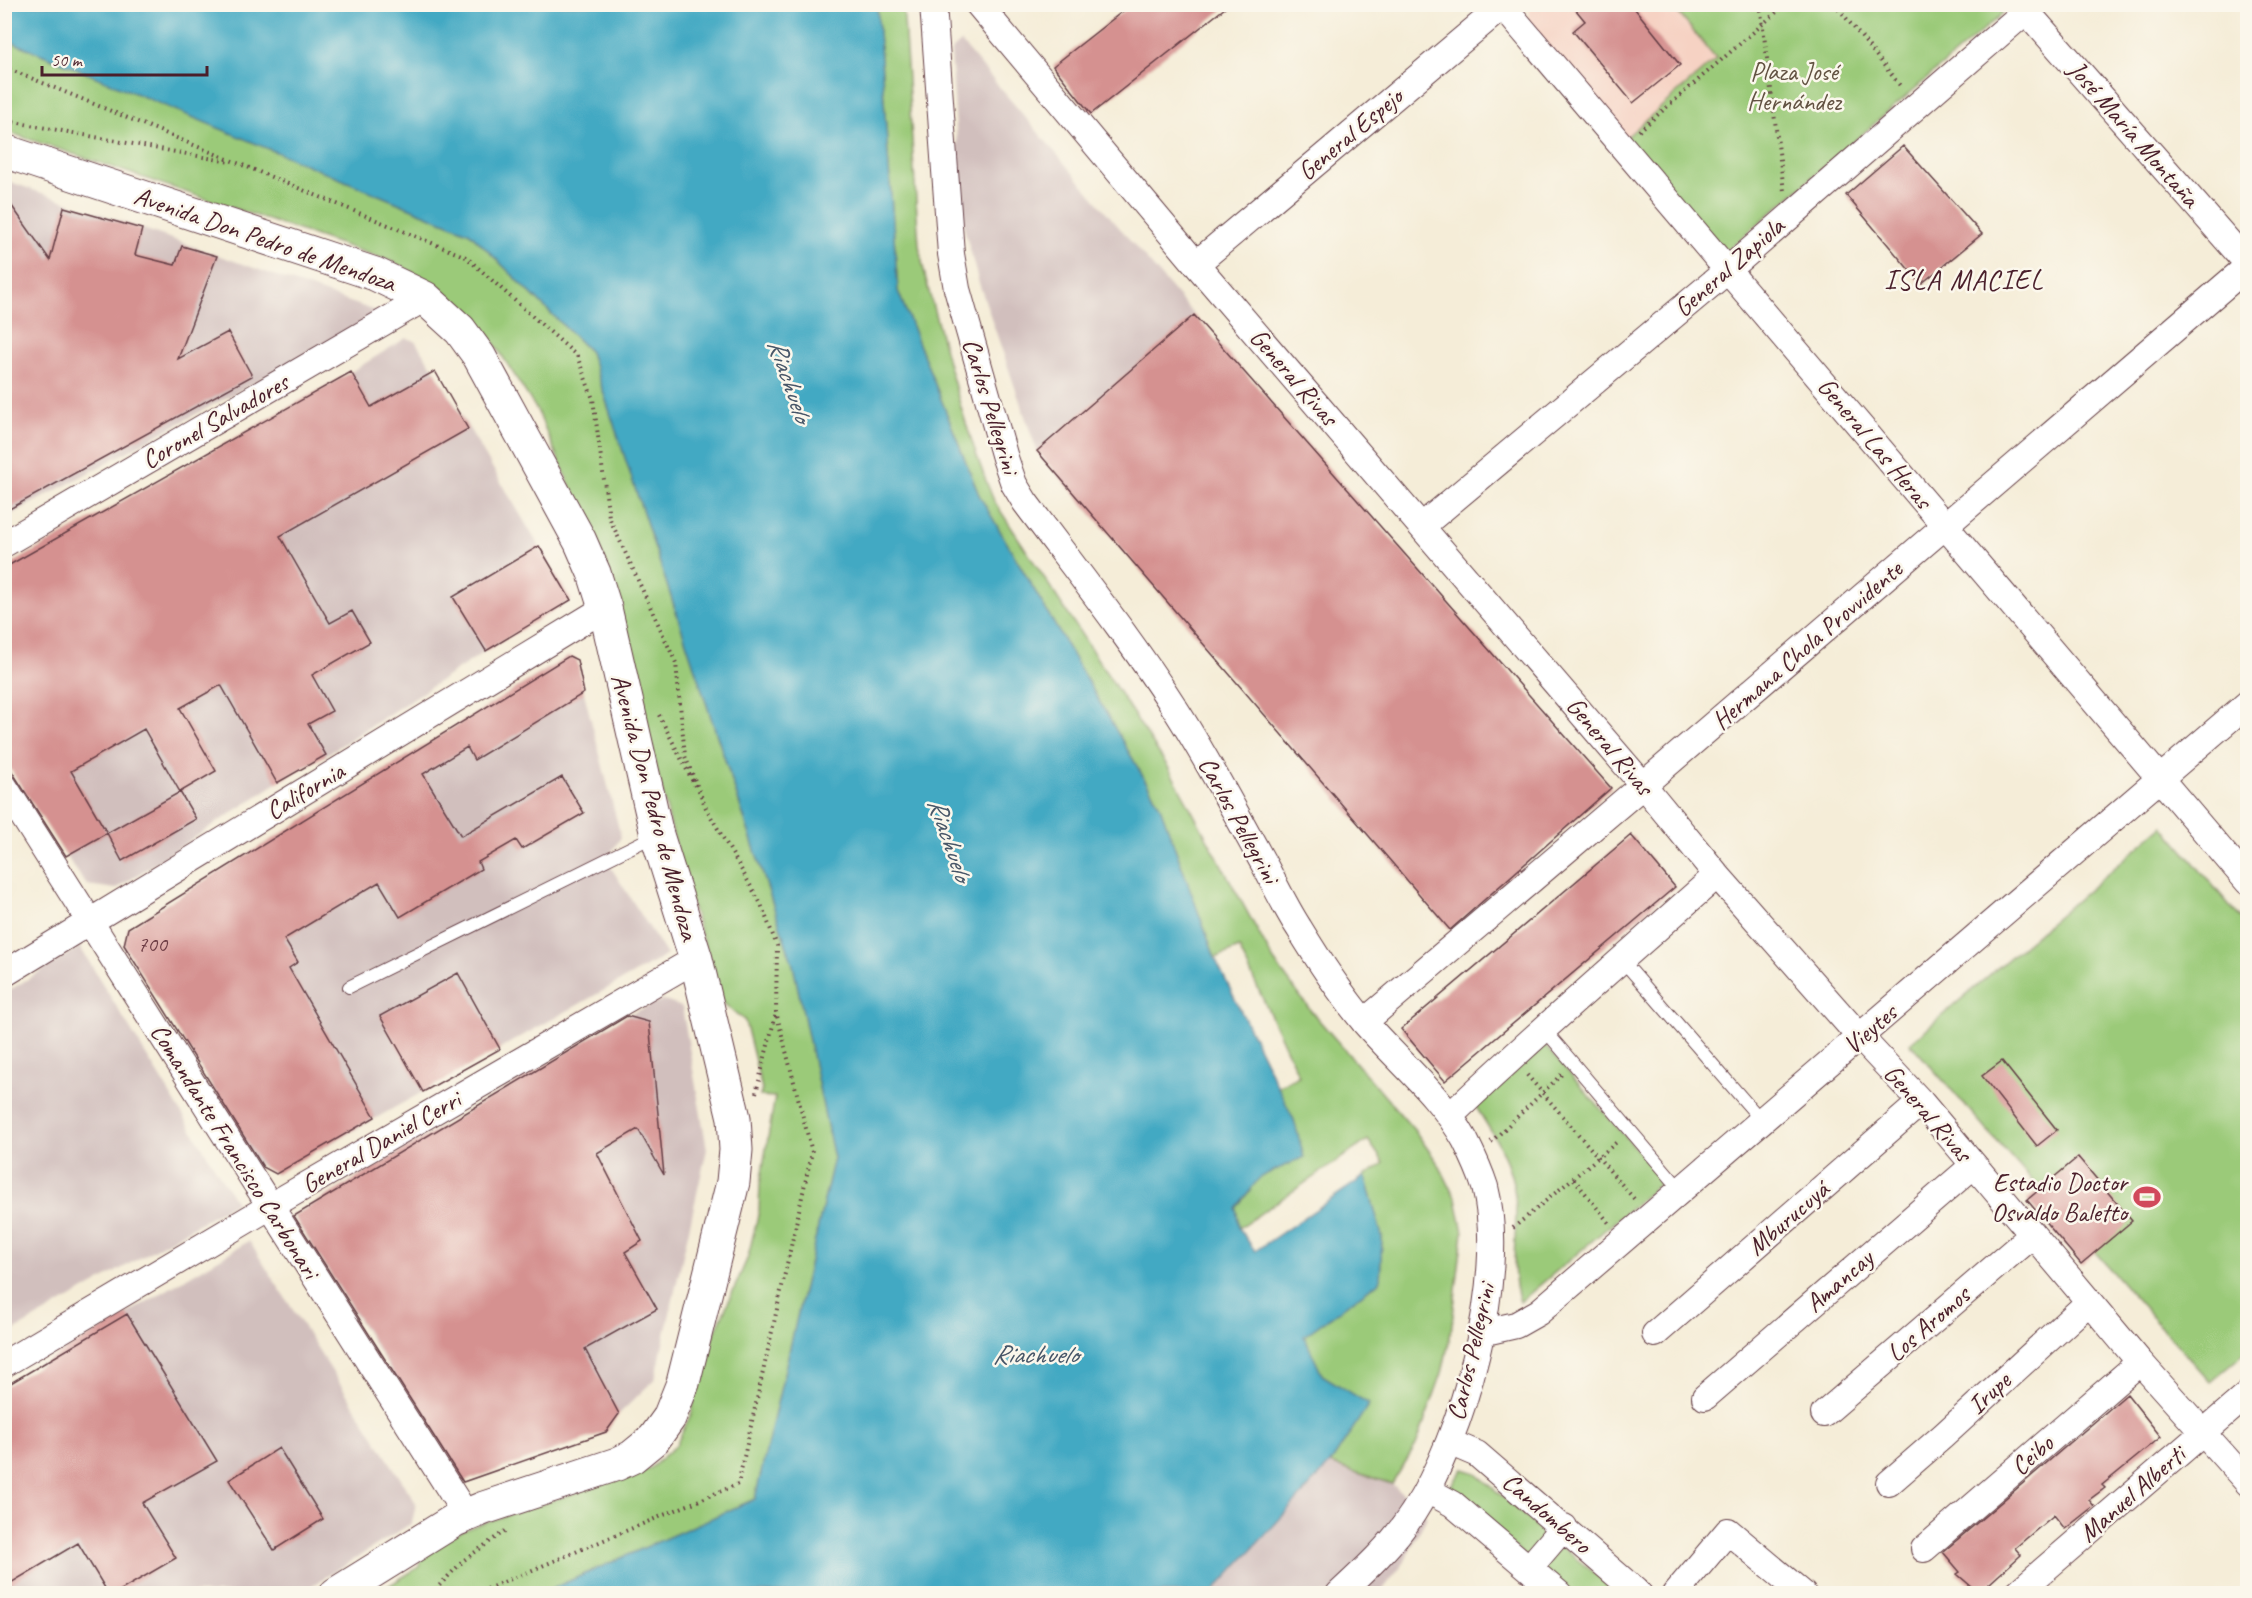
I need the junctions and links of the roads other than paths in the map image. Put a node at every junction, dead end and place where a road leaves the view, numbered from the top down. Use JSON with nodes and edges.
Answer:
{"nodes":[{"id":1,"x":933,"y":4,"type":"edge"},
{"id":2,"x":978,"y":4,"type":"edge"},
{"id":3,"x":1503,"y":5,"type":"edge"},
{"id":4,"x":2027,"y":7,"type":"edge"},
{"id":5,"x":4,"y":151,"type":"edge"},
{"id":6,"x":1196,"y":264,"type":"junction"},
{"id":7,"x":2247,"y":265,"type":"edge"},
{"id":8,"x":1728,"y":270,"type":"junction"},
{"id":9,"x":425,"y":298,"type":"junction"},
{"id":10,"x":1422,"y":526,"type":"junction"},
{"id":11,"x":1946,"y":526,"type":"junction"},
{"id":12,"x":4,"y":544,"type":"edge"},
{"id":13,"x":605,"y":608,"type":"junction"},
{"id":14,"x":2247,"y":703,"type":"edge"},
{"id":15,"x":2159,"y":779,"type":"junction"},
{"id":16,"x":1643,"y":785,"type":"junction"},
{"id":17,"x":4,"y":786,"type":"edge"},
{"id":18,"x":657,"y":835,"type":"junction"},
{"id":19,"x":1717,"y":875,"type":"junction"},
{"id":20,"x":2247,"y":882,"type":"edge"},
{"id":21,"x":90,"y":922,"type":"junction"},
{"id":22,"x":696,"y":959,"type":"junction"},
{"id":23,"x":1622,"y":960,"type":"junction"},
{"id":24,"x":4,"y":974,"type":"edge"},
{"id":25,"x":349,"y":987,"type":"dead end"},
{"id":26,"x":1364,"y":1022,"type":"junction"},
{"id":27,"x":1544,"y":1029,"type":"junction"},
{"id":28,"x":1860,"y":1037,"type":"junction"},
{"id":29,"x":1921,"y":1102,"type":"junction"},
{"id":30,"x":1450,"y":1116,"type":"junction"},
{"id":31,"x":1762,"y":1121,"type":"junction"},
{"id":32,"x":1974,"y":1165,"type":"junction"},
{"id":33,"x":1682,"y":1190,"type":"junction"},
{"id":34,"x":269,"y":1207,"type":"junction"},
{"id":35,"x":2032,"y":1235,"type":"junction"},
{"id":36,"x":2088,"y":1302,"type":"junction"},
{"id":37,"x":1481,"y":1333,"type":"junction"},
{"id":38,"x":1655,"y":1334,"type":"dead end"},
{"id":39,"x":2140,"y":1362,"type":"junction"},
{"id":40,"x":4,"y":1364,"type":"edge"},
{"id":41,"x":2247,"y":1394,"type":"edge"},
{"id":42,"x":1704,"y":1397,"type":"dead end"},
{"id":43,"x":1824,"y":1414,"type":"dead end"},
{"id":44,"x":2204,"y":1433,"type":"junction"},
{"id":45,"x":1449,"y":1442,"type":"junction"},
{"id":46,"x":1889,"y":1483,"type":"dead end"},
{"id":47,"x":2247,"y":1483,"type":"edge"},
{"id":48,"x":1427,"y":1490,"type":"junction"},
{"id":49,"x":466,"y":1515,"type":"junction"},
{"id":50,"x":1564,"y":1527,"type":"junction"},
{"id":51,"x":1924,"y":1549,"type":"dead end"},
{"id":52,"x":1529,"y":1568,"type":"junction"},
{"id":53,"x":336,"y":1593,"type":"edge"},
{"id":54,"x":1340,"y":1593,"type":"edge"},
{"id":55,"x":1559,"y":1593,"type":"edge"},
{"id":56,"x":1639,"y":1593,"type":"edge"},
{"id":57,"x":1675,"y":1593,"type":"edge"},
{"id":58,"x":1803,"y":1593,"type":"edge"},
{"id":59,"x":2016,"y":1593,"type":"edge"}],
"edges":[{"from":1,"to":26,"type":"street","name":"Carlos Pellegrini"},
{"from":2,"to":6,"type":"street","name":"General Rivas"},
{"from":3,"to":6,"type":"street","name":"General Espejo"},
{"from":3,"to":8,"type":"street","name":"General Las Heras"},
{"from":4,"to":7,"type":"street","name":"José María Montaña"},
{"from":4,"to":8,"type":"street","name":"General Zapiola"},
{"from":5,"to":9,"type":"main road","name":"Avenida Don Pedro de Mendoza"},
{"from":6,"to":10,"type":"street","name":"General Rivas"},
{"from":7,"to":11,"type":"street","name":"Hermana Chola Provvidente"},
{"from":8,"to":10,"type":"street","name":"General Zapiola"},
{"from":8,"to":11,"type":"street","name":"General Las Heras"},
{"from":9,"to":12,"type":"street","name":"Coronel Salvadores"},
{"from":9,"to":13,"type":"main road","name":"Avenida Don Pedro de Mendoza"},
{"from":10,"to":16,"type":"street","name":"General Rivas"},
{"from":11,"to":15,"type":"street","name":"General Las Heras"},
{"from":11,"to":16,"type":"street","name":"Hermana Chola Provvidente"},
{"from":13,"to":18,"type":"main road","name":"Avenida Don Pedro de Mendoza"},
{"from":13,"to":21,"type":"street","name":"California"},
{"from":14,"to":15,"type":"street","name":"Vieytes"},
{"from":15,"to":20,"type":"street","name":"General Las Heras"},
{"from":15,"to":28,"type":"street","name":"Vieytes"},
{"from":16,"to":19,"type":"street","name":"General Rivas"},
{"from":16,"to":26,"type":"street","name":"Hermana Chola Provvidente"},
{"from":17,"to":21,"type":"street","name":"Comandante Francisco Carbonari"},
{"from":18,"to":22,"type":"main road","name":"Avenida Don Pedro de Mendoza"},
{"from":18,"to":25,"type":"lane"},
{"from":19,"to":23,"type":"street"},
{"from":19,"to":28,"type":"street","name":"General Rivas"},
{"from":21,"to":24,"type":"street","name":"California"},
{"from":21,"to":34,"type":"street","name":"Comandante Francisco Carbonari"},
{"from":22,"to":34,"type":"street","name":"General Daniel Cerri"},
{"from":22,"to":49,"type":"main road","name":"Avenida Don Pedro de Mendoza"},
{"from":23,"to":27,"type":"street"},
{"from":23,"to":31,"type":"lane"},
{"from":26,"to":30,"type":"street","name":"Carlos Pellegrini"},
{"from":27,"to":30,"type":"street"},
{"from":27,"to":33,"type":"lane"},
{"from":28,"to":29,"type":"street","name":"General Rivas"},
{"from":28,"to":31,"type":"street","name":"Vieytes"},
{"from":29,"to":32,"type":"street","name":"General Rivas"},
{"from":29,"to":38,"type":"street","name":"Mburucuyá"},
{"from":30,"to":37,"type":"street","name":"Carlos Pellegrini"},
{"from":31,"to":33,"type":"street","name":"Vieytes"},
{"from":32,"to":35,"type":"street","name":"General Rivas"},
{"from":32,"to":42,"type":"street","name":"Amancay"},
{"from":33,"to":37,"type":"street","name":"Vieytes"},
{"from":34,"to":40,"type":"street","name":"General Daniel Cerri"},
{"from":34,"to":49,"type":"street","name":"Comandante Francisco Carbonari"},
{"from":35,"to":36,"type":"street","name":"General Rivas"},
{"from":35,"to":43,"type":"street","name":"Los Aromos"},
{"from":36,"to":39,"type":"street","name":"General Rivas"},
{"from":36,"to":46,"type":"street","name":"Irupe"},
{"from":37,"to":45,"type":"street","name":"Carlos Pellegrini"},
{"from":39,"to":44,"type":"street","name":"General Rivas"},
{"from":39,"to":51,"type":"street","name":"Ceibo"},
{"from":41,"to":44,"type":"street","name":"Manuel Alberti"},
{"from":44,"to":47,"type":"street","name":"General Rivas"},
{"from":44,"to":59,"type":"street","name":"Manuel Alberti"},
{"from":45,"to":48,"type":"street","name":"Carlos Pellegrini"},
{"from":45,"to":50,"type":"street","name":"Candombero"},
{"from":48,"to":52,"type":"street","name":"Candombero"},
{"from":48,"to":54,"type":"street","name":"Carlos Pellegrini"},
{"from":49,"to":53,"type":"main road","name":"Avenida Don Pedro de Mendoza"},
{"from":50,"to":52,"type":"street"},
{"from":50,"to":56,"type":"street","name":"Candombero"},
{"from":52,"to":55,"type":"street","name":"Candombero"},
{"from":57,"to":58,"type":"street"}]}
